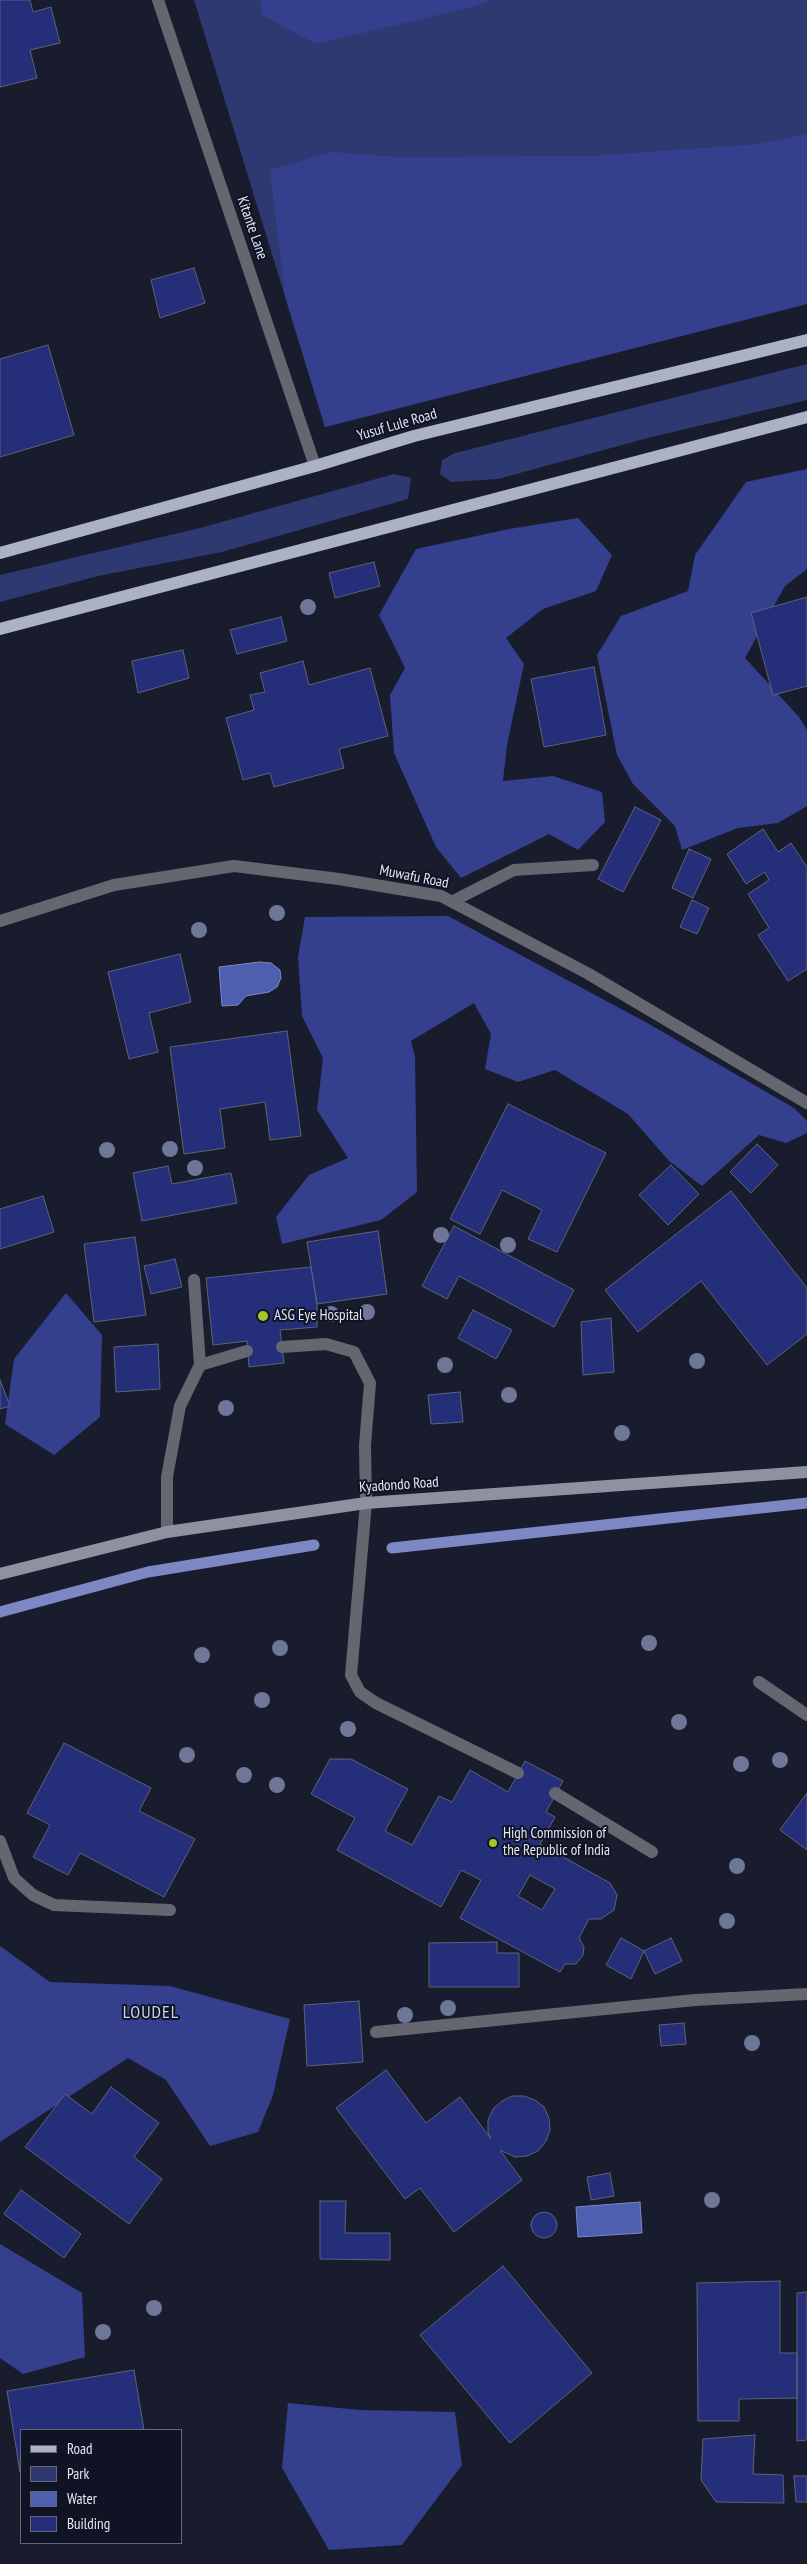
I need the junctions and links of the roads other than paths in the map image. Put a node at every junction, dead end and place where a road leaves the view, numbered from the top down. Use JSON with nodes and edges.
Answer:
{"nodes":[{"id":1,"x":158,"y":0,"type":"edge"},
{"id":2,"x":807,"y":340,"type":"edge"},
{"id":3,"x":807,"y":417,"type":"edge"},
{"id":4,"x":314,"y":466,"type":"junction"},
{"id":5,"x":0,"y":553,"type":"edge"},
{"id":6,"x":0,"y":629,"type":"edge"},
{"id":7,"x":593,"y":865,"type":"dead end"},
{"id":8,"x":452,"y":900,"type":"junction"},
{"id":9,"x":0,"y":921,"type":"edge"},
{"id":10,"x":807,"y":1103,"type":"edge"},
{"id":11,"x":194,"y":1280,"type":"dead end"},
{"id":12,"x":282,"y":1347,"type":"dead end"},
{"id":13,"x":247,"y":1351,"type":"dead end"},
{"id":14,"x":200,"y":1365,"type":"junction"},
{"id":15,"x":807,"y":1472,"type":"edge"},
{"id":16,"x":366,"y":1503,"type":"junction"},
{"id":17,"x":168,"y":1532,"type":"junction"},
{"id":18,"x":0,"y":1574,"type":"edge"},
{"id":19,"x":759,"y":1682,"type":"dead end"},
{"id":20,"x":807,"y":1715,"type":"edge"},
{"id":21,"x":518,"y":1773,"type":"dead end"},
{"id":22,"x":556,"y":1793,"type":"dead end"},
{"id":23,"x":0,"y":1842,"type":"edge"},
{"id":24,"x":652,"y":1852,"type":"dead end"},
{"id":25,"x":170,"y":1910,"type":"dead end"},
{"id":26,"x":807,"y":1994,"type":"edge"},
{"id":27,"x":376,"y":2032,"type":"dead end"}],
"edges":[{"from":1,"to":4,"type":"street","name":"Kitante Lane"},
{"from":2,"to":4,"type":"main road","name":"Yusuf Lule Road"},
{"from":3,"to":6,"type":"main road"},
{"from":4,"to":5,"type":"main road","name":"Yusuf Lule Road"},
{"from":7,"to":8,"type":"street"},
{"from":8,"to":9,"type":"street","name":"Muwafu Road"},
{"from":8,"to":10,"type":"street","name":"Muwafu Road"},
{"from":11,"to":14,"type":"street"},
{"from":12,"to":16,"type":"street"},
{"from":13,"to":14,"type":"street"},
{"from":14,"to":17,"type":"street"},
{"from":15,"to":16,"type":"main road","name":"Kyadondo Road"},
{"from":16,"to":17,"type":"main road","name":"Kyadondo Road"},
{"from":16,"to":21,"type":"street"},
{"from":17,"to":18,"type":"main road","name":"Kyadondo Road"},
{"from":19,"to":20,"type":"street"},
{"from":22,"to":24,"type":"street"},
{"from":23,"to":25,"type":"street"},
{"from":26,"to":27,"type":"street"}]}
